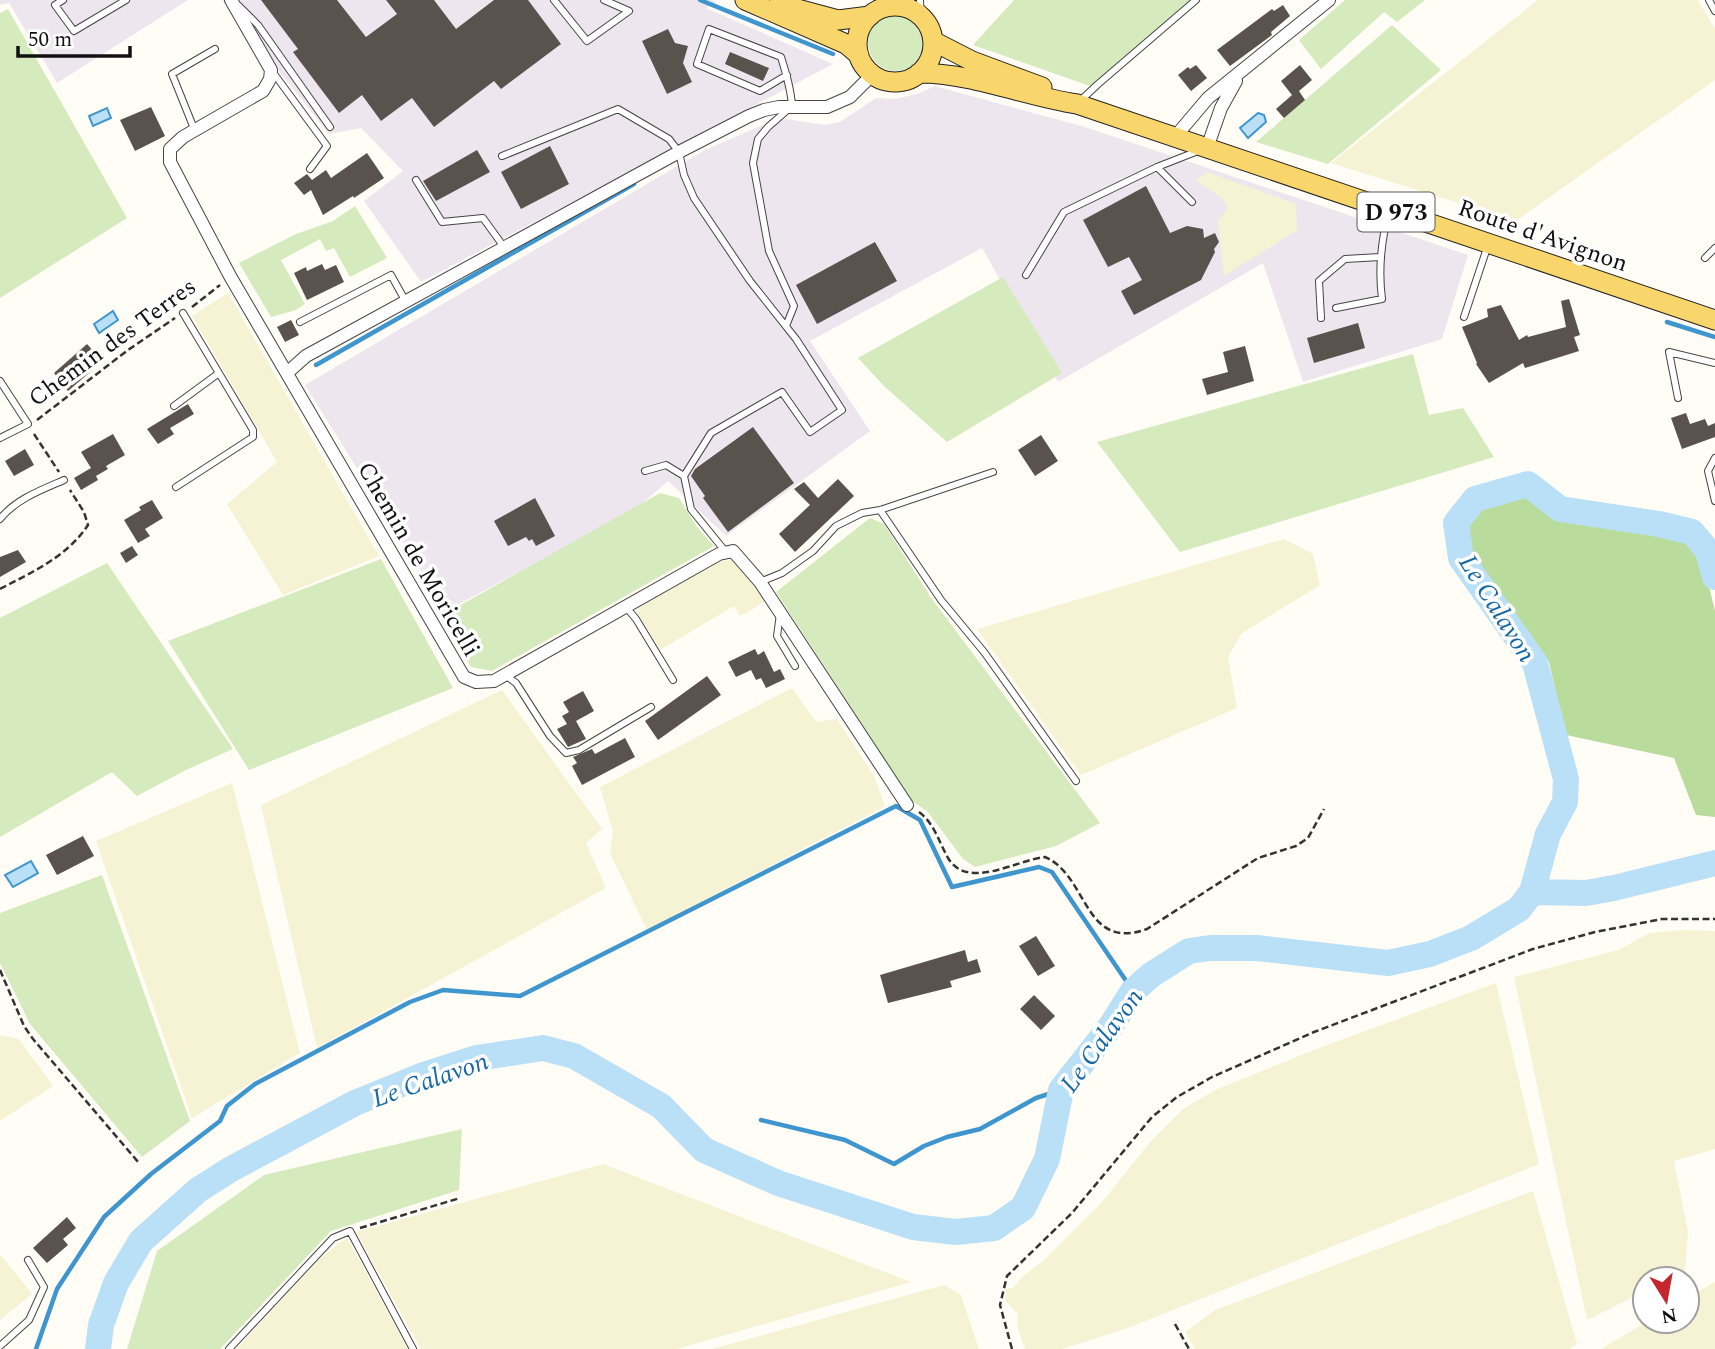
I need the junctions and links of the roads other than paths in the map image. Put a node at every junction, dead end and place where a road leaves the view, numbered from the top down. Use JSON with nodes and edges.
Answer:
{"nodes":[{"id":1,"x":63,"y":0,"type":"edge"},
{"id":2,"x":126,"y":0,"type":"edge"},
{"id":3,"x":232,"y":0,"type":"edge"},
{"id":4,"x":554,"y":0,"type":"edge"},
{"id":5,"x":604,"y":0,"type":"edge"},
{"id":6,"x":745,"y":0,"type":"edge"},
{"id":7,"x":767,"y":0,"type":"edge"},
{"id":8,"x":1196,"y":0,"type":"edge"},
{"id":9,"x":1709,"y":0,"type":"edge"},
{"id":10,"x":1325,"y":1,"type":"edge"},
{"id":11,"x":896,"y":3,"type":"edge"},
{"id":12,"x":920,"y":8,"type":"edge"},
{"id":13,"x":1715,"y":11,"type":"edge"},
{"id":14,"x":870,"y":16,"type":"junction"},
{"id":15,"x":933,"y":41,"type":"junction"},
{"id":16,"x":215,"y":49,"type":"dead end"},
{"id":17,"x":859,"y":55,"type":"junction"},
{"id":18,"x":271,"y":69,"type":"junction"},
{"id":19,"x":919,"y":73,"type":"junction"},
{"id":20,"x":1241,"y":73,"type":"junction"},
{"id":21,"x":873,"y":74,"type":"junction"},
{"id":22,"x":787,"y":75,"type":"junction"},
{"id":23,"x":1077,"y":104,"type":"junction"},
{"id":24,"x":792,"y":106,"type":"junction"},
{"id":25,"x":330,"y":127,"type":"dead end"},
{"id":26,"x":195,"y":131,"type":"junction"},
{"id":27,"x":1175,"y":137,"type":"junction"},
{"id":28,"x":1207,"y":148,"type":"junction"},
{"id":29,"x":679,"y":152,"type":"junction"},
{"id":30,"x":502,"y":156,"type":"dead end"},
{"id":31,"x":1157,"y":167,"type":"junction"},
{"id":32,"x":310,"y":169,"type":"dead end"},
{"id":33,"x":416,"y":180,"type":"dead end"},
{"id":34,"x":1192,"y":202,"type":"dead end"},
{"id":35,"x":1390,"y":210,"type":"junction"},
{"id":36,"x":1489,"y":243,"type":"junction"},
{"id":37,"x":504,"y":247,"type":"junction"},
{"id":38,"x":1715,"y":248,"type":"edge"},
{"id":39,"x":1380,"y":257,"type":"junction"},
{"id":40,"x":1705,"y":258,"type":"dead end"},
{"id":41,"x":1026,"y":275,"type":"dead end"},
{"id":42,"x":406,"y":302,"type":"junction"},
{"id":43,"x":1336,"y":308,"type":"dead end"},
{"id":44,"x":183,"y":313,"type":"road end"},
{"id":45,"x":1464,"y":317,"type":"dead end"},
{"id":46,"x":1321,"y":318,"type":"dead end"},
{"id":47,"x":1715,"y":320,"type":"edge"},
{"id":48,"x":300,"y":322,"type":"dead end"},
{"id":49,"x":786,"y":326,"type":"junction"},
{"id":50,"x":1715,"y":363,"type":"edge"},
{"id":51,"x":219,"y":373,"type":"junction"},
{"id":52,"x":287,"y":373,"type":"junction"},
{"id":53,"x":0,"y":381,"type":"edge"},
{"id":54,"x":1678,"y":398,"type":"dead end"},
{"id":55,"x":174,"y":406,"type":"dead end"},
{"id":56,"x":0,"y":438,"type":"edge"},
{"id":57,"x":1715,"y":458,"type":"edge"},
{"id":58,"x":645,"y":471,"type":"dead end"},
{"id":59,"x":992,"y":472,"type":"dead end"},
{"id":60,"x":684,"y":476,"type":"junction"},
{"id":61,"x":64,"y":480,"type":"road end"},
{"id":62,"x":176,"y":487,"type":"dead end"},
{"id":63,"x":1715,"y":501,"type":"edge"},
{"id":64,"x":880,"y":510,"type":"junction"},
{"id":65,"x":0,"y":519,"type":"edge"},
{"id":66,"x":726,"y":552,"type":"junction"},
{"id":67,"x":760,"y":582,"type":"junction"},
{"id":68,"x":626,"y":607,"type":"junction"},
{"id":69,"x":780,"y":612,"type":"junction"},
{"id":70,"x":794,"y":666,"type":"dead end"},
{"id":71,"x":505,"y":675,"type":"junction"},
{"id":72,"x":673,"y":680,"type":"dead end"},
{"id":73,"x":651,"y":707,"type":"dead end"},
{"id":74,"x":1076,"y":781,"type":"dead end"},
{"id":75,"x":907,"y":805,"type":"road end"},
{"id":76,"x":28,"y":1260,"type":"dead end"},
{"id":77,"x":0,"y":1346,"type":"edge"},
{"id":78,"x":229,"y":1349,"type":"edge"},
{"id":79,"x":413,"y":1349,"type":"edge"}],
"edges":[{"from":1,"to":2,"type":"lane"},
{"from":3,"to":18,"type":"street"},
{"from":3,"to":25,"type":"lane"},
{"from":4,"to":5,"type":"lane"},
{"from":6,"to":17,"type":"main road"},
{"from":7,"to":14,"type":"main road"},
{"from":8,"to":23,"type":"lane"},
{"from":9,"to":13,"type":"lane"},
{"from":10,"to":20,"type":"street"},
{"from":11,"to":12,"type":"main road"},
{"from":11,"to":14,"type":"main road"},
{"from":12,"to":15,"type":"main road"},
{"from":14,"to":17,"type":"main road"},
{"from":15,"to":19,"type":"main road"},
{"from":15,"to":23,"type":"main road","name":"Route d'Avignon","number":"D 973"},
{"from":16,"to":26,"type":"lane"},
{"from":17,"to":21,"type":"main road"},
{"from":18,"to":26,"type":"street","name":"Chemin de Moricelli"},
{"from":18,"to":32,"type":"lane"},
{"from":19,"to":21,"type":"main road"},
{"from":19,"to":23,"type":"main road","name":"Route d'Avignon","number":"D 973"},
{"from":20,"to":27,"type":"street"},
{"from":20,"to":28,"type":"street"},
{"from":21,"to":24,"type":"street"},
{"from":22,"to":22,"type":"lane"},
{"from":22,"to":24,"type":"lane"},
{"from":23,"to":27,"type":"main road","name":"Route d'Avignon","number":"D 973"},
{"from":24,"to":29,"type":"street"},
{"from":24,"to":49,"type":"lane"},
{"from":26,"to":52,"type":"street","name":"Chemin de Moricelli"},
{"from":27,"to":28,"type":"main road","name":"Route d'Avignon","number":"D 973"},
{"from":28,"to":31,"type":"lane"},
{"from":28,"to":35,"type":"main road","name":"Route d'Avignon","number":"D 973"},
{"from":29,"to":30,"type":"lane"},
{"from":29,"to":37,"type":"street"},
{"from":29,"to":49,"type":"lane"},
{"from":31,"to":34,"type":"lane"},
{"from":31,"to":41,"type":"lane"},
{"from":33,"to":37,"type":"lane"},
{"from":35,"to":36,"type":"main road","name":"Route d'Avignon","number":"D 973"},
{"from":35,"to":39,"type":"lane"},
{"from":36,"to":45,"type":"lane"},
{"from":36,"to":47,"type":"main road","name":"Route d'Avignon","number":"D 973"},
{"from":37,"to":42,"type":"street"},
{"from":38,"to":40,"type":"lane"},
{"from":39,"to":43,"type":"lane"},
{"from":39,"to":46,"type":"lane"},
{"from":42,"to":48,"type":"lane"},
{"from":42,"to":52,"type":"street"},
{"from":44,"to":51,"type":"lane"},
{"from":49,"to":60,"type":"lane"},
{"from":50,"to":54,"type":"lane"},
{"from":51,"to":55,"type":"lane"},
{"from":51,"to":62,"type":"lane"},
{"from":52,"to":71,"type":"street","name":"Chemin de Moricelli"},
{"from":53,"to":56,"type":"lane"},
{"from":57,"to":63,"type":"lane"},
{"from":58,"to":60,"type":"lane"},
{"from":59,"to":64,"type":"lane"},
{"from":60,"to":66,"type":"lane"},
{"from":61,"to":65,"type":"lane"},
{"from":64,"to":67,"type":"lane"},
{"from":64,"to":74,"type":"lane"},
{"from":66,"to":67,"type":"street"},
{"from":66,"to":68,"type":"street","name":"Chemin de Moricelli"},
{"from":67,"to":69,"type":"street"},
{"from":68,"to":71,"type":"street","name":"Chemin de Moricelli"},
{"from":68,"to":72,"type":"lane"},
{"from":69,"to":70,"type":"lane"},
{"from":69,"to":75,"type":"street"},
{"from":71,"to":73,"type":"lane"},
{"from":76,"to":77,"type":"lane"},
{"from":78,"to":79,"type":"lane"}]}
